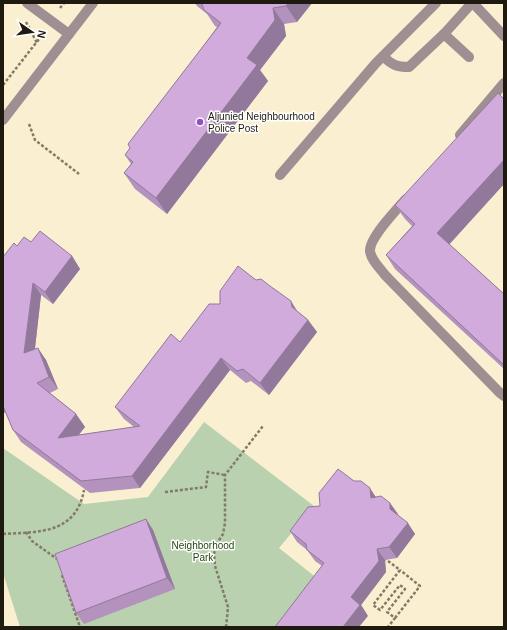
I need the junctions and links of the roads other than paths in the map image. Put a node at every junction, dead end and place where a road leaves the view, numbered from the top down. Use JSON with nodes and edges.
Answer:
{"nodes":[{"id":1,"x":27,"y":3,"type":"edge"},
{"id":2,"x":93,"y":3,"type":"edge"},
{"id":3,"x":436,"y":3,"type":"edge"},
{"id":4,"x":472,"y":3,"type":"edge"},
{"id":5,"x":69,"y":34,"type":"junction"},
{"id":6,"x":444,"y":34,"type":"junction"},
{"id":7,"x":504,"y":36,"type":"edge"},
{"id":8,"x":384,"y":57,"type":"junction"},
{"id":9,"x":469,"y":57,"type":"dead end"},
{"id":10,"x":504,"y":83,"type":"edge"},
{"id":11,"x":3,"y":120,"type":"edge"},
{"id":12,"x":453,"y":144,"type":"edge"},
{"id":13,"x":280,"y":175,"type":"dead end"},
{"id":14,"x":412,"y":192,"type":"edge"},
{"id":15,"x":504,"y":396,"type":"edge"}],
"edges":[{"from":1,"to":5,"type":"street"},
{"from":2,"to":5,"type":"street"},
{"from":3,"to":8,"type":"street"},
{"from":4,"to":6,"type":"street"},
{"from":4,"to":7,"type":"street"},
{"from":5,"to":11,"type":"street"},
{"from":6,"to":8,"type":"street"},
{"from":6,"to":9,"type":"street"},
{"from":8,"to":13,"type":"street"},
{"from":10,"to":12,"type":"street"},
{"from":14,"to":15,"type":"street"}]}
